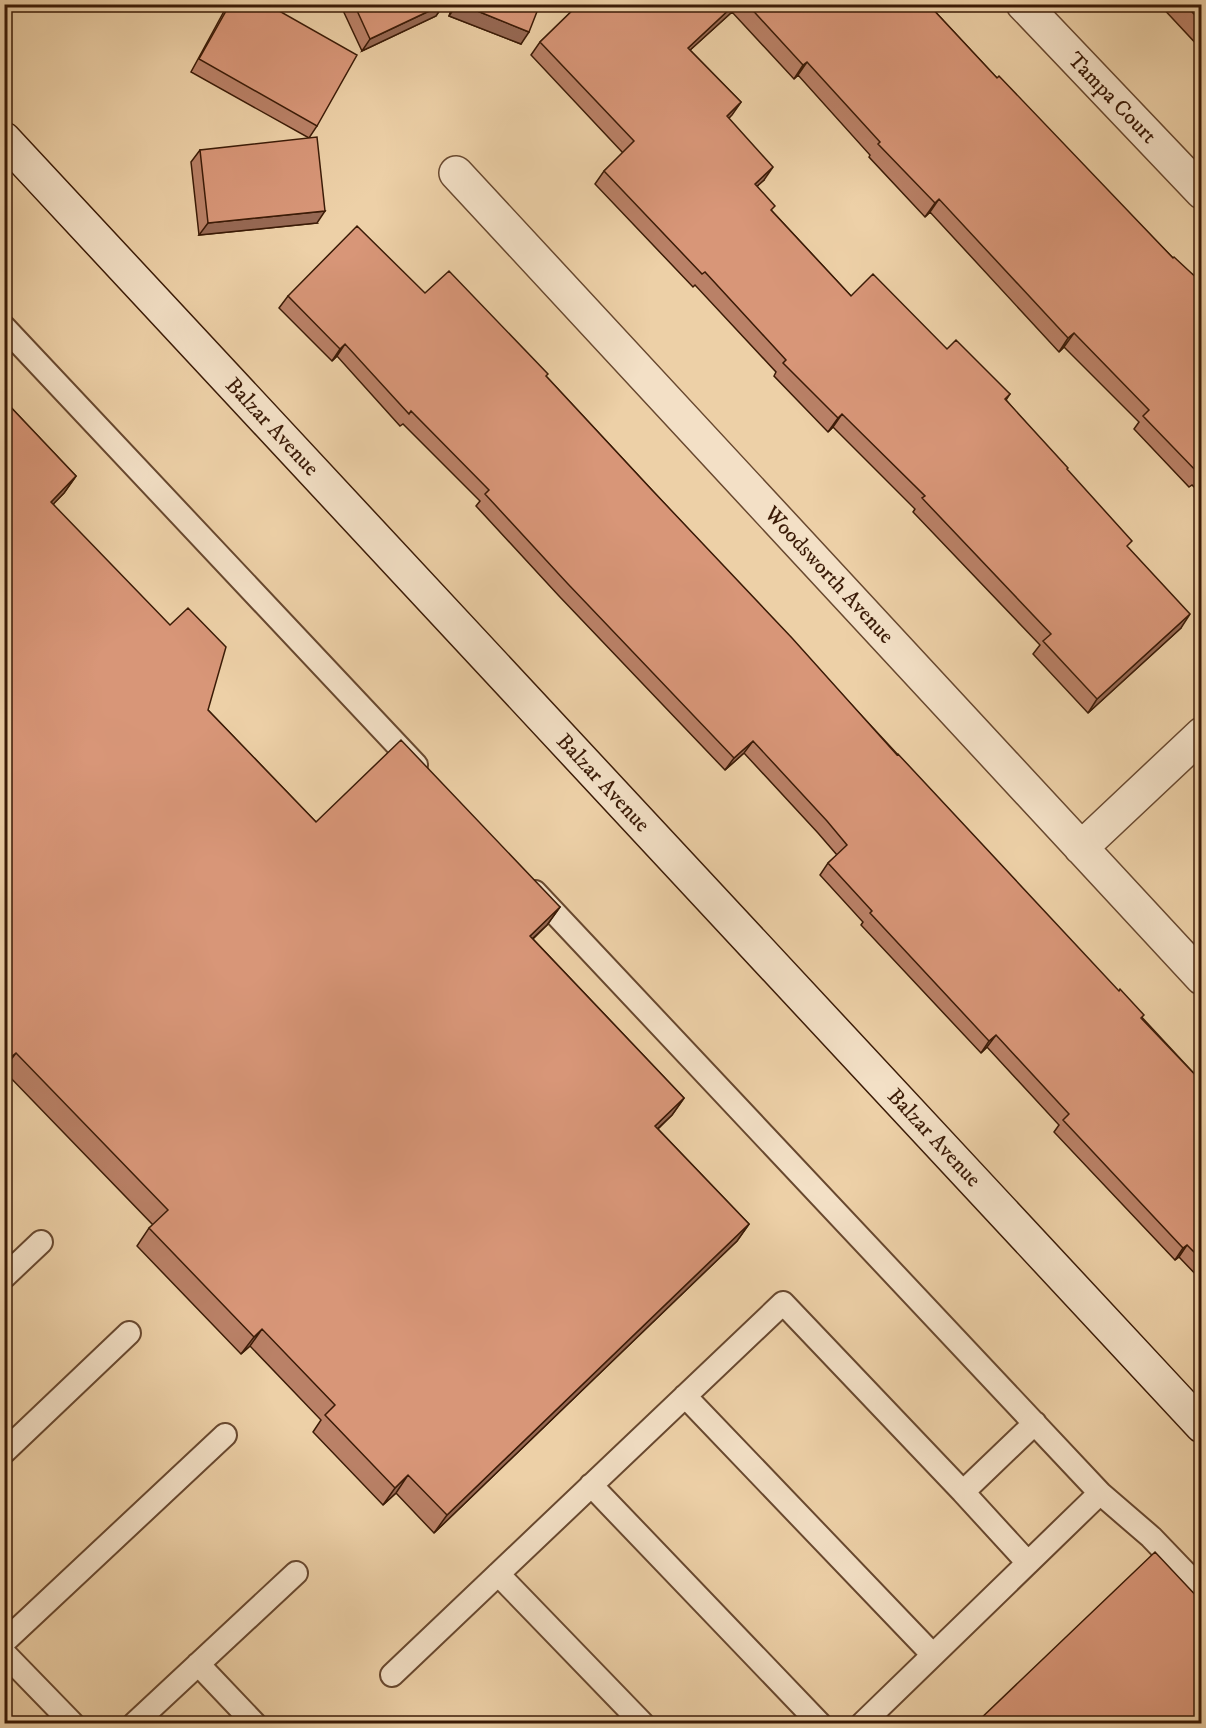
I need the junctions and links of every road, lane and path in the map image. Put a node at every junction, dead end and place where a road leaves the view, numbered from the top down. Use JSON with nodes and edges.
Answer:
{"nodes":[{"id":1,"x":1023,"y":4,"type":"edge"},
{"id":2,"x":4,"y":139,"type":"edge"},
{"id":3,"x":456,"y":173,"type":"dead end"},
{"id":4,"x":1202,"y":192,"type":"edge"},
{"id":5,"x":4,"y":327,"type":"edge"},
{"id":6,"x":1202,"y":734,"type":"edge"},
{"id":7,"x":430,"y":779,"type":"edge"},
{"id":8,"x":1081,"y":848,"type":"junction"},
{"id":9,"x":520,"y":875,"type":"edge"},
{"id":10,"x":1202,"y":978,"type":"edge"},
{"id":11,"x":41,"y":1242,"type":"dead end"},
{"id":12,"x":4,"y":1277,"type":"edge"},
{"id":13,"x":129,"y":1334,"type":"dead end"},
{"id":14,"x":685,"y":1396,"type":"junction"},
{"id":15,"x":1035,"y":1423,"type":"junction"},
{"id":16,"x":1202,"y":1426,"type":"edge"},
{"id":17,"x":225,"y":1435,"type":"dead end"},
{"id":18,"x":4,"y":1452,"type":"edge"},
{"id":19,"x":591,"y":1485,"type":"junction"},
{"id":20,"x":963,"y":1492,"type":"junction"},
{"id":21,"x":1100,"y":1493,"type":"junction"},
{"id":22,"x":1028,"y":1563,"type":"junction"},
{"id":23,"x":296,"y":1573,"type":"dead end"},
{"id":24,"x":498,"y":1574,"type":"junction"},
{"id":25,"x":1202,"y":1590,"type":"edge"},
{"id":26,"x":4,"y":1642,"type":"edge"},
{"id":27,"x":4,"y":1653,"type":"edge"},
{"id":28,"x":933,"y":1655,"type":"junction"},
{"id":29,"x":198,"y":1664,"type":"junction"},
{"id":30,"x":392,"y":1675,"type":"dead end"},
{"id":31,"x":73,"y":1724,"type":"edge"},
{"id":32,"x":134,"y":1724,"type":"edge"},
{"id":33,"x":255,"y":1724,"type":"edge"},
{"id":34,"x":643,"y":1724,"type":"edge"},
{"id":35,"x":820,"y":1724,"type":"edge"},
{"id":36,"x":862,"y":1724,"type":"edge"}],
"edges":[{"from":1,"to":4,"type":"street","name":"Tampa Court"},
{"from":2,"to":16,"type":"street","name":"Balzar Avenue"},
{"from":3,"to":8,"type":"street","name":"Woodsworth Avenue"},
{"from":5,"to":7,"type":"lane"},
{"from":6,"to":8,"type":"street"},
{"from":8,"to":10,"type":"street","name":"Woodsworth Avenue"},
{"from":9,"to":15,"type":"lane"},
{"from":11,"to":12,"type":"lane"},
{"from":13,"to":18,"type":"lane"},
{"from":14,"to":19,"type":"lane"},
{"from":14,"to":20,"type":"lane"},
{"from":14,"to":28,"type":"lane"},
{"from":15,"to":20,"type":"lane"},
{"from":15,"to":21,"type":"lane"},
{"from":17,"to":26,"type":"lane"},
{"from":19,"to":24,"type":"lane"},
{"from":19,"to":35,"type":"lane"},
{"from":20,"to":22,"type":"lane"},
{"from":21,"to":22,"type":"lane"},
{"from":21,"to":25,"type":"lane"},
{"from":22,"to":28,"type":"lane"},
{"from":23,"to":29,"type":"lane"},
{"from":24,"to":30,"type":"lane"},
{"from":24,"to":34,"type":"lane"},
{"from":27,"to":31,"type":"lane"},
{"from":28,"to":36,"type":"lane"},
{"from":29,"to":32,"type":"lane"},
{"from":29,"to":33,"type":"lane"}]}
